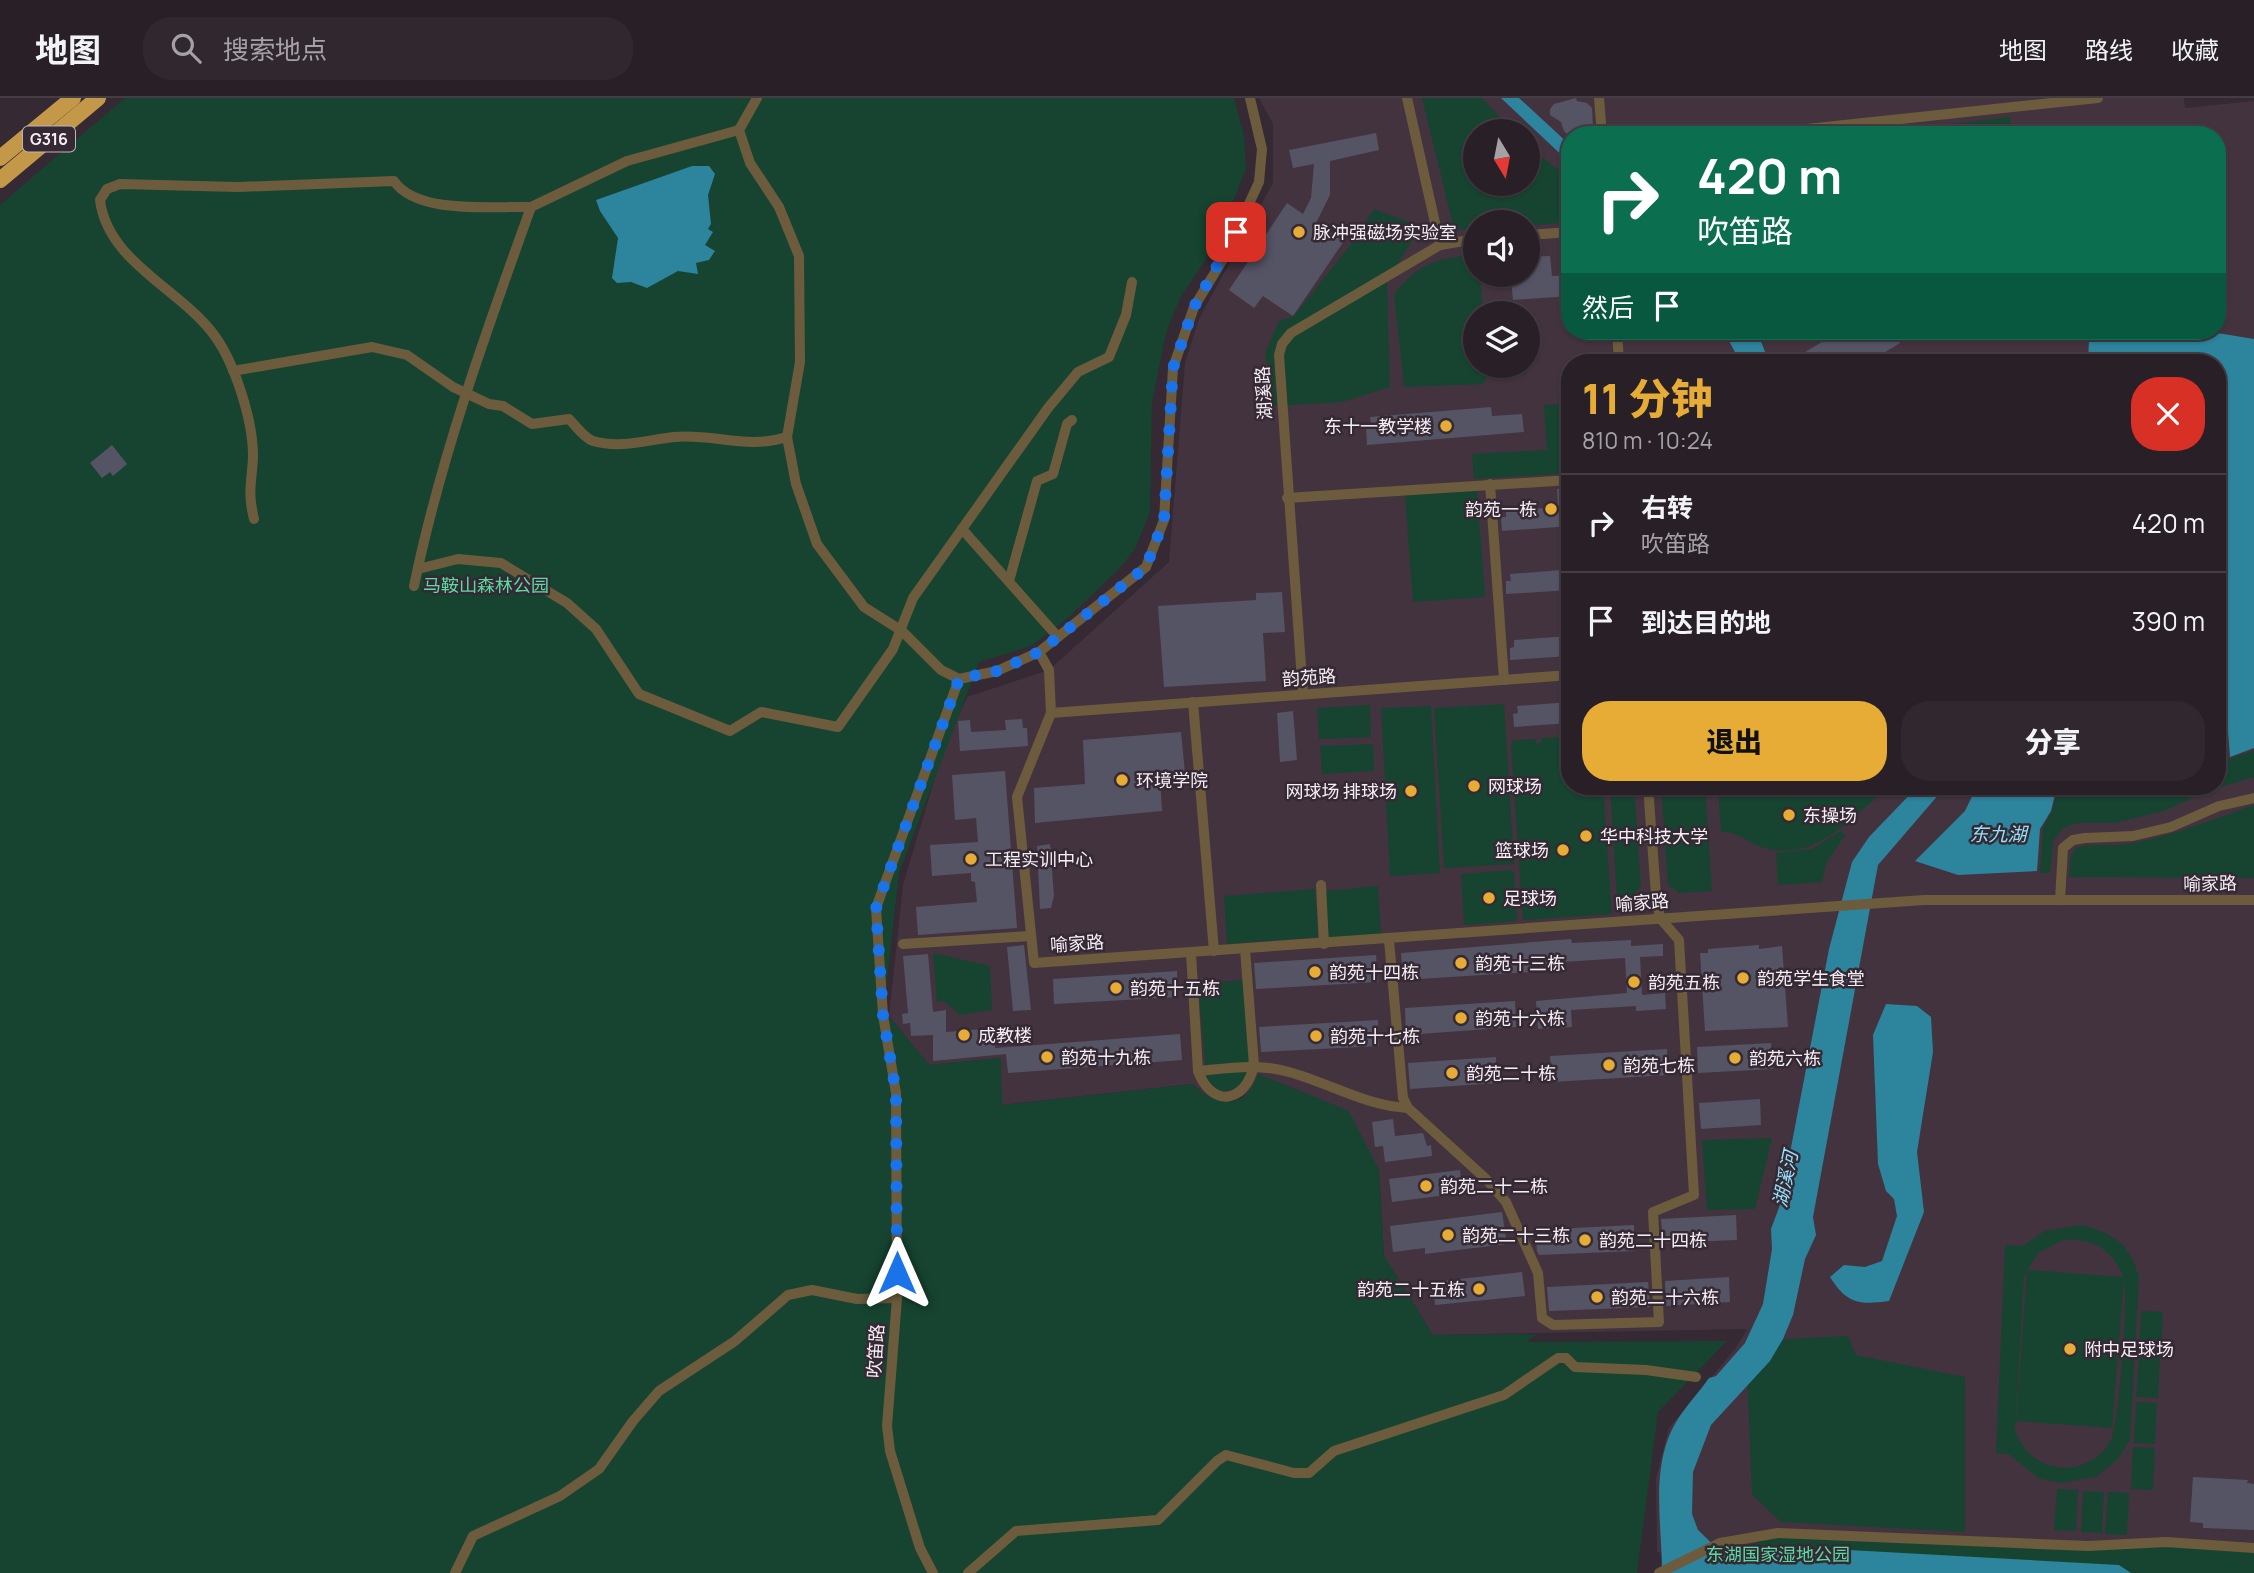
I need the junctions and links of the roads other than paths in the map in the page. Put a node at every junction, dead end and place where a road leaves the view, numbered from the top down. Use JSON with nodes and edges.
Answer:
{"nodes":[{"id":1,"x":73,"y":98,"type":"edge"},
{"id":2,"x":98,"y":98,"type":"edge"},
{"id":3,"x":757,"y":98,"type":"edge"},
{"id":4,"x":1250,"y":98,"type":"edge"},
{"id":5,"x":1407,"y":98,"type":"edge"},
{"id":6,"x":1599,"y":98,"type":"edge"},
{"id":7,"x":2098,"y":98,"type":"edge"},
{"id":8,"x":1601,"y":126,"type":"edge"},
{"id":9,"x":1835,"y":126,"type":"edge"},
{"id":10,"x":739,"y":130,"type":"junction"},
{"id":11,"x":0,"y":158,"type":"edge"},
{"id":12,"x":0,"y":180,"type":"edge"},
{"id":13,"x":531,"y":207,"type":"junction"},
{"id":14,"x":1561,"y":233,"type":"edge"},
{"id":15,"x":1540,"y":234,"type":"edge"},
{"id":16,"x":1463,"y":241,"type":"edge"},
{"id":17,"x":1440,"y":245,"type":"junction"},
{"id":18,"x":1132,"y":282,"type":"dead end"},
{"id":19,"x":233,"y":371,"type":"junction"},
{"id":20,"x":465,"y":393,"type":"junction"},
{"id":21,"x":1072,"y":420,"type":"dead end"},
{"id":22,"x":788,"y":437,"type":"junction"},
{"id":23,"x":1561,"y":480,"type":"edge"},
{"id":24,"x":1490,"y":484,"type":"junction"},
{"id":25,"x":1287,"y":498,"type":"junction"},
{"id":26,"x":254,"y":519,"type":"dead end"},
{"id":27,"x":962,"y":528,"type":"junction"},
{"id":28,"x":418,"y":569,"type":"junction"},
{"id":29,"x":1009,"y":581,"type":"junction"},
{"id":30,"x":414,"y":586,"type":"dead end"},
{"id":31,"x":902,"y":631,"type":"junction"},
{"id":32,"x":1058,"y":636,"type":"junction"},
{"id":33,"x":1039,"y":652,"type":"junction"},
{"id":34,"x":1561,"y":676,"type":"edge"},
{"id":35,"x":959,"y":679,"type":"junction"},
{"id":36,"x":1504,"y":680,"type":"junction"},
{"id":37,"x":1303,"y":694,"type":"junction"},
{"id":38,"x":1193,"y":702,"type":"junction"},
{"id":39,"x":1051,"y":713,"type":"junction"},
{"id":40,"x":1649,"y":795,"type":"edge"},
{"id":41,"x":2254,"y":798,"type":"edge"},
{"id":42,"x":1321,"y":886,"type":"dead end"},
{"id":43,"x":2060,"y":900,"type":"junction"},
{"id":44,"x":2254,"y":900,"type":"edge"},
{"id":45,"x":1660,"y":918,"type":"junction"},
{"id":46,"x":1030,"y":936,"type":"junction"},
{"id":47,"x":1389,"y":940,"type":"junction"},
{"id":48,"x":903,"y":944,"type":"dead end"},
{"id":49,"x":1324,"y":944,"type":"junction"},
{"id":50,"x":1245,"y":949,"type":"junction"},
{"id":51,"x":1214,"y":951,"type":"junction"},
{"id":52,"x":1191,"y":953,"type":"junction"},
{"id":53,"x":1254,"y":1065,"type":"junction"},
{"id":54,"x":1198,"y":1071,"type":"junction"},
{"id":55,"x":1408,"y":1108,"type":"junction"},
{"id":56,"x":897,"y":1298,"type":"junction"},
{"id":57,"x":1696,"y":1377,"type":"dead end"},
{"id":58,"x":2254,"y":1548,"type":"edge"},
{"id":59,"x":455,"y":1573,"type":"edge"},
{"id":60,"x":933,"y":1573,"type":"edge"},
{"id":61,"x":968,"y":1573,"type":"edge"},
{"id":62,"x":1659,"y":1573,"type":"edge"}],
"edges":[{"from":1,"to":11,"type":"highway","number":"G316"},
{"from":2,"to":12,"type":"highway","number":"G316"},
{"from":3,"to":10,"type":"street"},
{"from":4,"to":32,"type":"street"},
{"from":5,"to":17,"type":"street"},
{"from":6,"to":8,"type":"street"},
{"from":7,"to":9,"type":"street"},
{"from":10,"to":13,"type":"street"},
{"from":10,"to":22,"type":"street"},
{"from":13,"to":19,"type":"street"},
{"from":13,"to":20,"type":"street"},
{"from":14,"to":15,"type":"street"},
{"from":16,"to":17,"type":"street"},
{"from":17,"to":25,"type":"street","name":"湖溪路"},
{"from":18,"to":27,"type":"street"},
{"from":19,"to":20,"type":"street"},
{"from":19,"to":26,"type":"street"},
{"from":20,"to":22,"type":"street"},
{"from":20,"to":28,"type":"street"},
{"from":21,"to":29,"type":"street"},
{"from":22,"to":31,"type":"street"},
{"from":23,"to":24,"type":"street"},
{"from":24,"to":25,"type":"street"},
{"from":24,"to":36,"type":"street"},
{"from":25,"to":37,"type":"street","name":"湖溪路"},
{"from":27,"to":29,"type":"street"},
{"from":27,"to":31,"type":"street"},
{"from":28,"to":30,"type":"street"},
{"from":28,"to":31,"type":"street"},
{"from":29,"to":32,"type":"street"},
{"from":31,"to":35,"type":"street"},
{"from":32,"to":33,"type":"street"},
{"from":33,"to":35,"type":"street"},
{"from":33,"to":39,"type":"street"},
{"from":34,"to":36,"type":"street","name":"韵苑路"},
{"from":35,"to":56,"type":"street","name":"吹笛路"},
{"from":36,"to":37,"type":"street","name":"韵苑路"},
{"from":37,"to":38,"type":"street","name":"韵苑路"},
{"from":38,"to":39,"type":"street","name":"韵苑路"},
{"from":38,"to":51,"type":"street"},
{"from":39,"to":46,"type":"street"},
{"from":40,"to":45,"type":"street"},
{"from":41,"to":43,"type":"street"},
{"from":42,"to":49,"type":"street"},
{"from":43,"to":44,"type":"street","name":"喻家路"},
{"from":43,"to":45,"type":"street","name":"喻家路"},
{"from":45,"to":47,"type":"street","name":"喻家路"},
{"from":45,"to":55,"type":"street"},
{"from":46,"to":48,"type":"street"},
{"from":46,"to":52,"type":"street","name":"喻家路"},
{"from":47,"to":49,"type":"street","name":"喻家路"},
{"from":47,"to":55,"type":"street"},
{"from":49,"to":50,"type":"street","name":"喻家路"},
{"from":50,"to":51,"type":"street","name":"喻家路"},
{"from":50,"to":53,"type":"street"},
{"from":51,"to":52,"type":"street","name":"喻家路"},
{"from":52,"to":54,"type":"street"},
{"from":53,"to":54,"type":"street"},
{"from":53,"to":54,"type":"street"},
{"from":53,"to":55,"type":"street"},
{"from":56,"to":59,"type":"street"},
{"from":56,"to":60,"type":"street","name":"吹笛路"},
{"from":57,"to":61,"type":"street"},
{"from":58,"to":62,"type":"street"}]}
